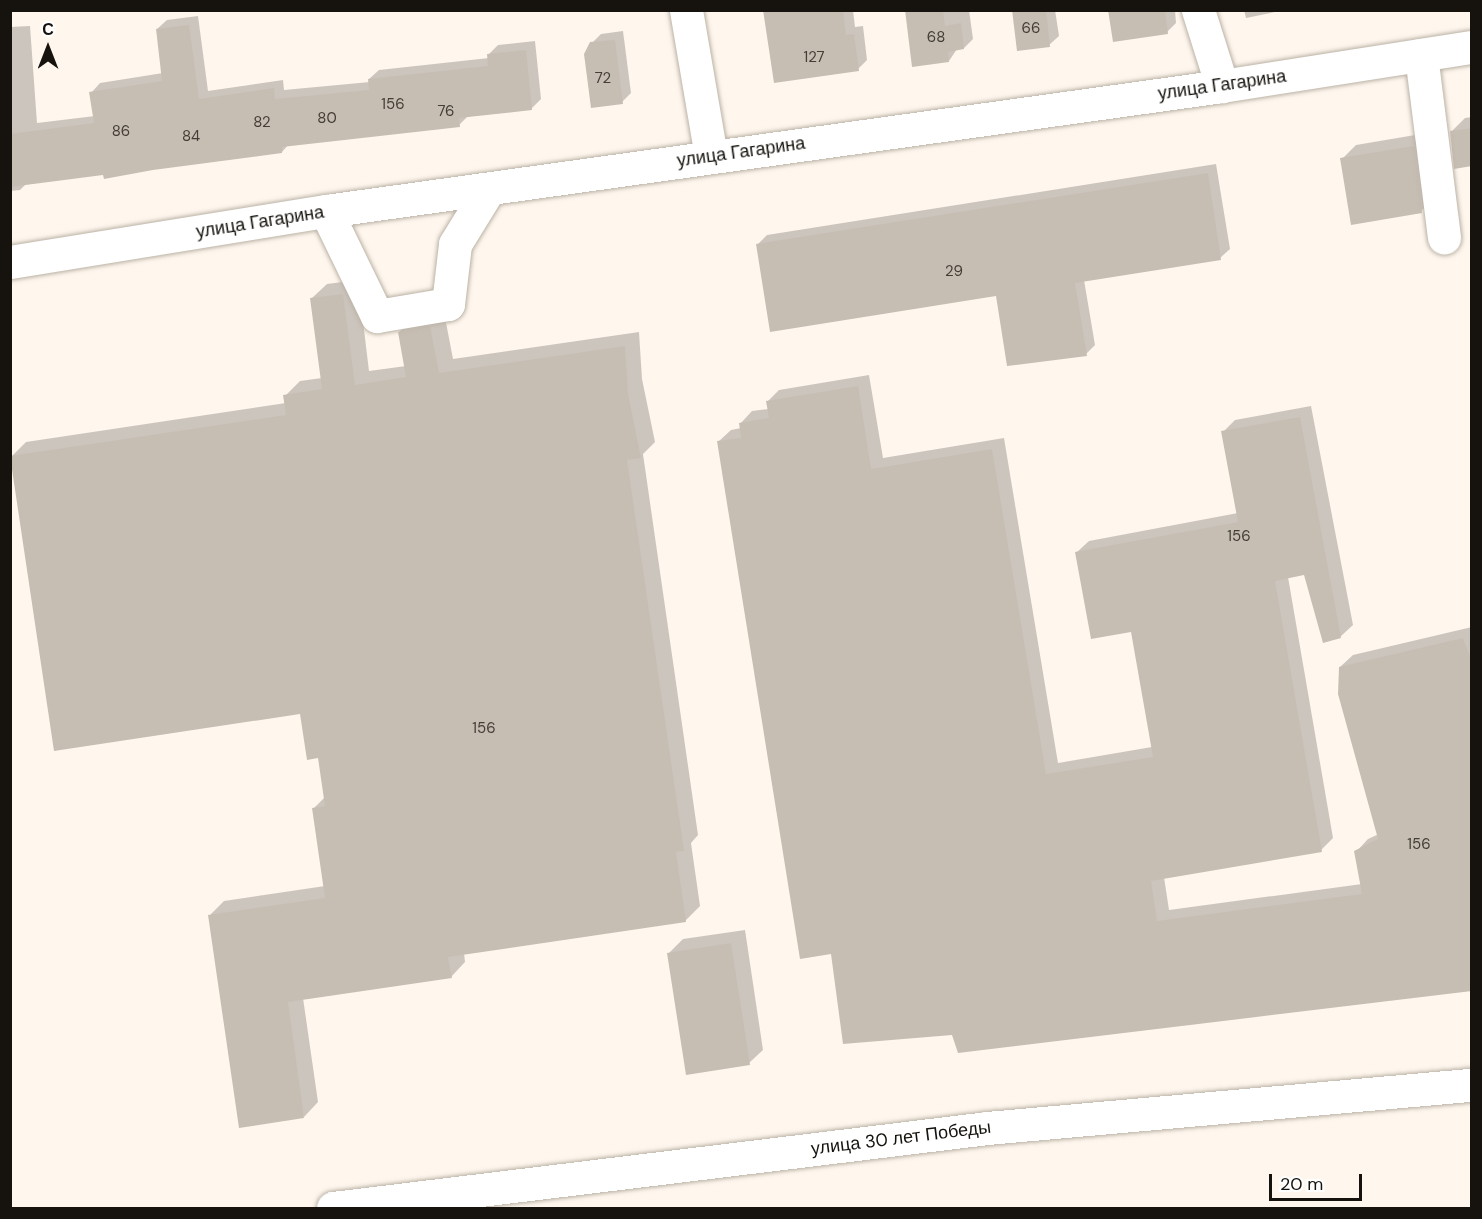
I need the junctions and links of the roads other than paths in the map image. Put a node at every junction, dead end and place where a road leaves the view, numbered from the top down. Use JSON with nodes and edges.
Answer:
{"nodes":[{"id":1,"x":686,"y":10,"type":"edge"},
{"id":2,"x":1198,"y":10,"type":"edge"},
{"id":3,"x":1472,"y":47,"type":"edge"},
{"id":4,"x":1421,"y":55,"type":"junction"},
{"id":5,"x":1222,"y":86,"type":"junction"},
{"id":6,"x":711,"y":156,"type":"junction"},
{"id":7,"x":489,"y":189,"type":"junction"},
{"id":8,"x":326,"y":211,"type":"junction"},
{"id":9,"x":1444,"y":238,"type":"dead end"},
{"id":10,"x":10,"y":262,"type":"edge"},
{"id":11,"x":1472,"y":1085,"type":"edge"},
{"id":12,"x":333,"y":1209,"type":"edge"}],
"edges":[{"from":1,"to":6,"type":"street"},
{"from":2,"to":5,"type":"street"},
{"from":3,"to":4,"type":"street","name":"улица Гагарина"},
{"from":4,"to":5,"type":"street","name":"улица Гагарина"},
{"from":4,"to":9,"type":"street"},
{"from":5,"to":6,"type":"street","name":"улица Гагарина"},
{"from":6,"to":7,"type":"street","name":"улица Гагарина"},
{"from":7,"to":8,"type":"street","name":"улица Гагарина"},
{"from":7,"to":8,"type":"street"},
{"from":8,"to":10,"type":"street","name":"улица Гагарина"},
{"from":11,"to":12,"type":"street","name":"улица 30 лет Победы"}]}
